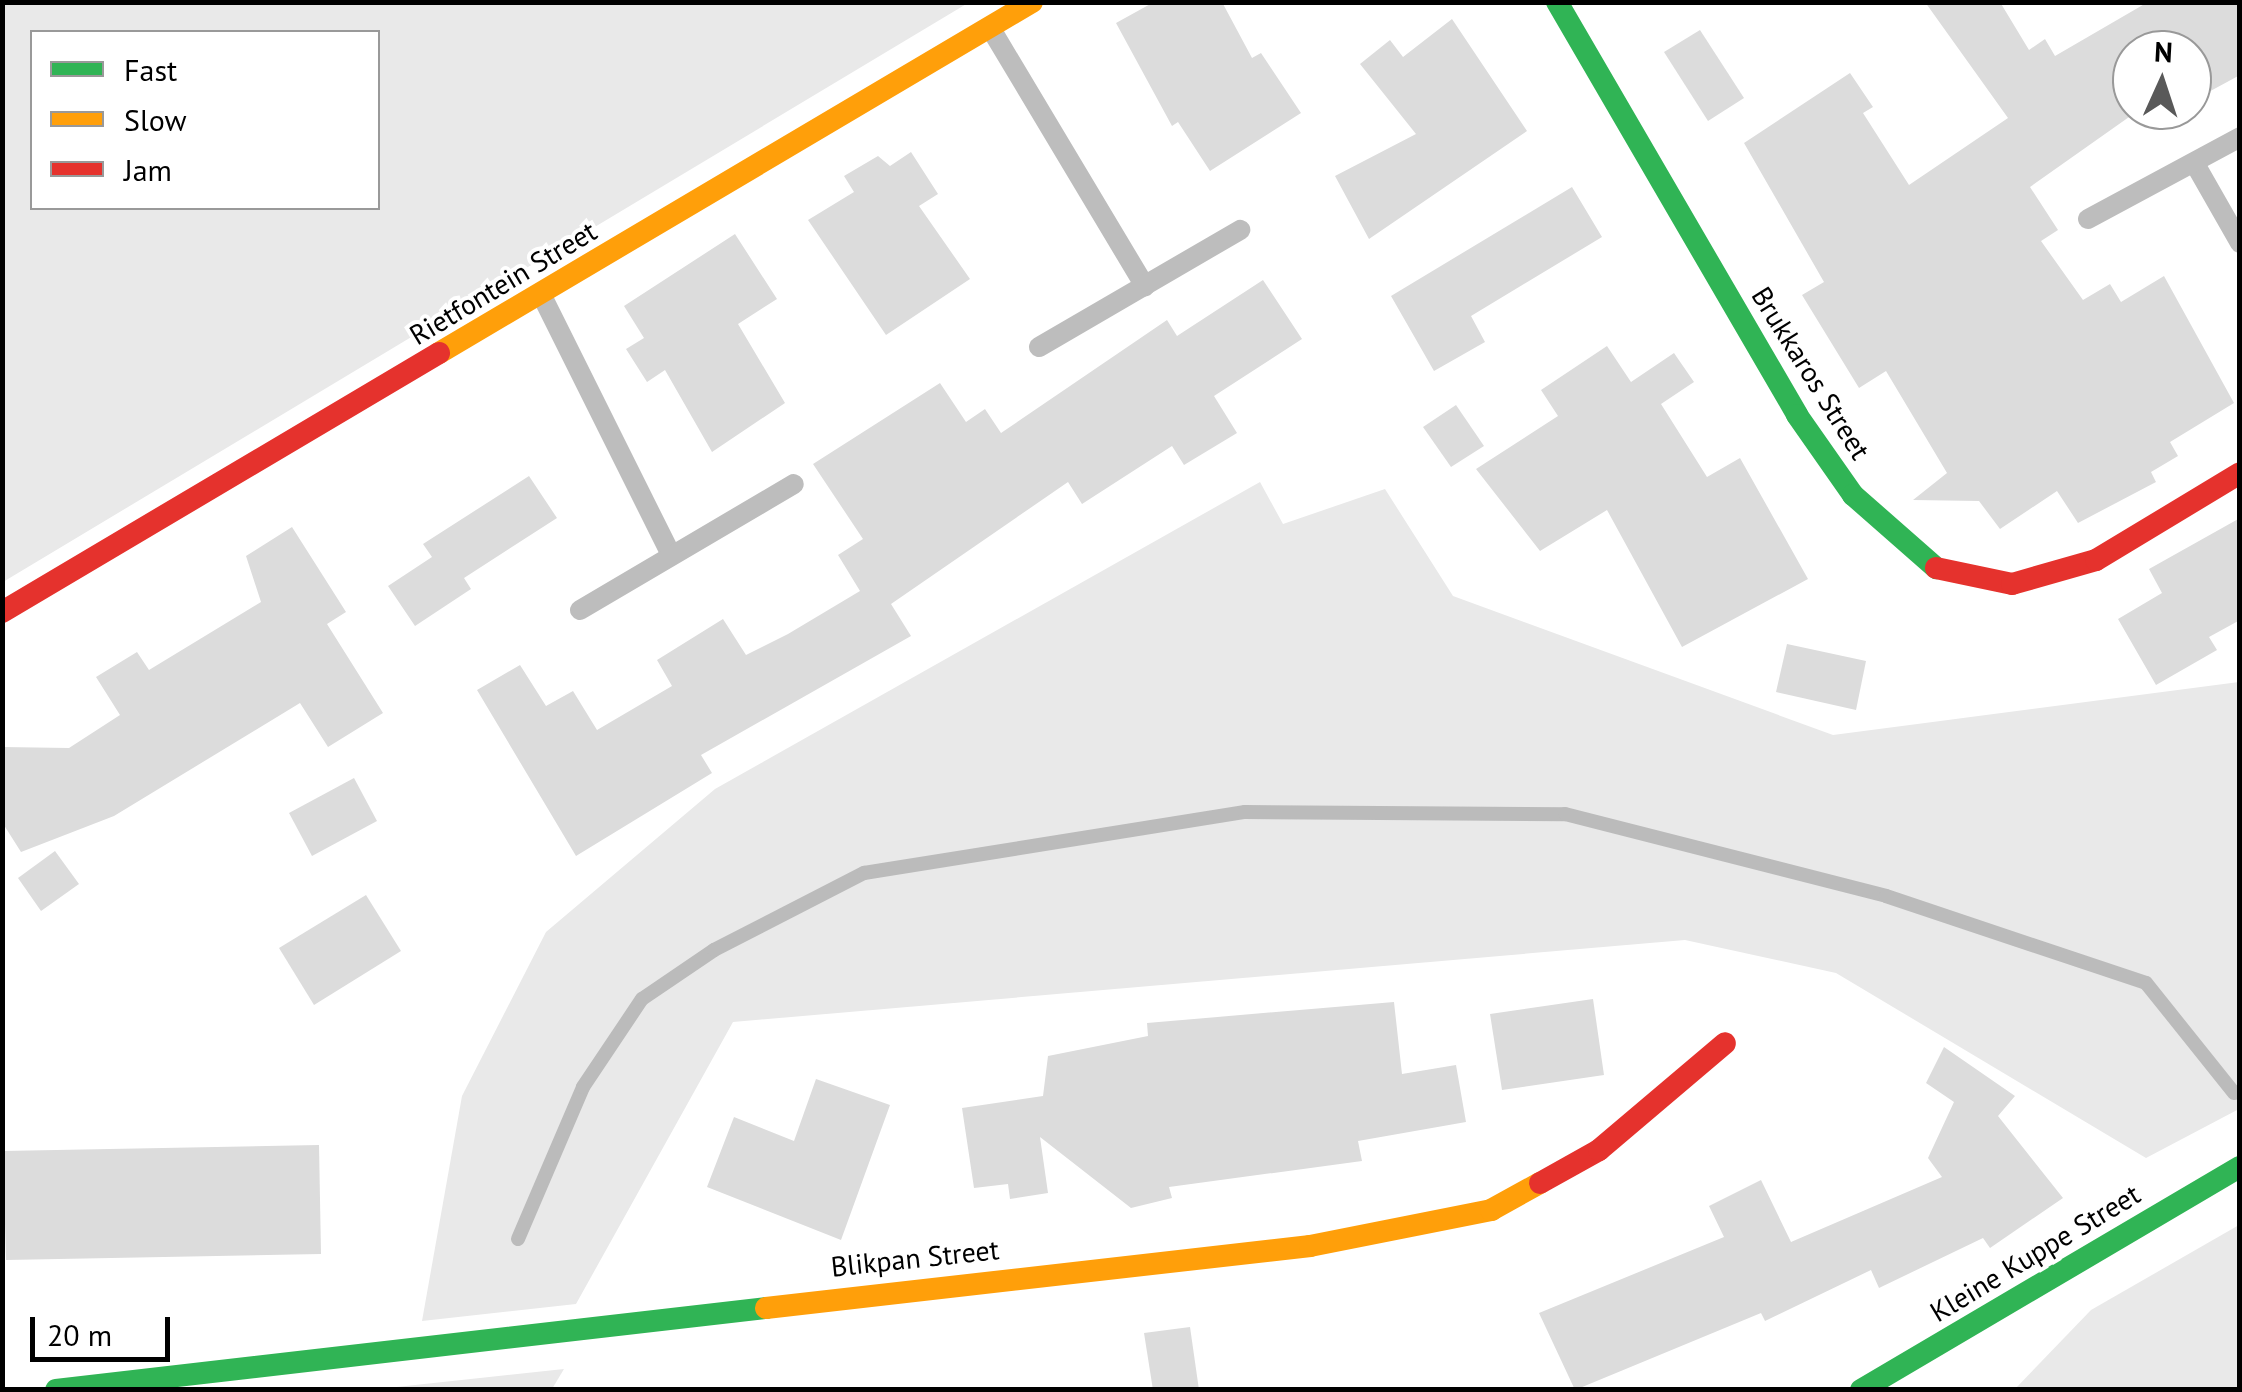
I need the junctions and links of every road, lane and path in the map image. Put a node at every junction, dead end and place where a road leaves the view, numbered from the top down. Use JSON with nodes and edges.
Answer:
{"nodes":[{"id":1,"x":1032,"y":2,"type":"edge"},
{"id":2,"x":1557,"y":2,"type":"edge"},
{"id":3,"x":990,"y":28,"type":"junction"},
{"id":4,"x":2240,"y":137,"type":"edge"},
{"id":5,"x":2195,"y":164,"type":"junction"},
{"id":6,"x":2088,"y":219,"type":"dead end"},
{"id":7,"x":1240,"y":230,"type":"dead end"},
{"id":8,"x":2240,"y":244,"type":"edge"},
{"id":9,"x":1145,"y":286,"type":"junction"},
{"id":10,"x":541,"y":294,"type":"junction"},
{"id":11,"x":1038,"y":347,"type":"dead end"},
{"id":12,"x":2240,"y":472,"type":"edge"},
{"id":13,"x":794,"y":484,"type":"dead end"},
{"id":14,"x":669,"y":551,"type":"junction"},
{"id":15,"x":580,"y":610,"type":"dead end"},
{"id":16,"x":2,"y":612,"type":"edge"},
{"id":17,"x":1725,"y":1043,"type":"dead end"},
{"id":18,"x":2240,"y":1167,"type":"edge"},
{"id":19,"x":56,"y":1390,"type":"edge"},
{"id":20,"x":1861,"y":1390,"type":"edge"}],
"edges":[{"from":1,"to":3,"type":"street","name":"Rietfontein Street"},
{"from":2,"to":12,"type":"street","name":"Brukkaros Street"},
{"from":3,"to":9,"type":"lane"},
{"from":3,"to":10,"type":"street","name":"Rietfontein Street"},
{"from":4,"to":5,"type":"lane"},
{"from":5,"to":6,"type":"lane"},
{"from":5,"to":8,"type":"lane"},
{"from":7,"to":9,"type":"lane"},
{"from":9,"to":11,"type":"lane"},
{"from":10,"to":14,"type":"lane"},
{"from":10,"to":16,"type":"street","name":"Rietfontein Street"},
{"from":13,"to":14,"type":"lane"},
{"from":14,"to":15,"type":"lane"},
{"from":17,"to":19,"type":"street","name":"Blikpan Street"},
{"from":18,"to":20,"type":"street","name":"Kleine Kuppe Street"}]}
